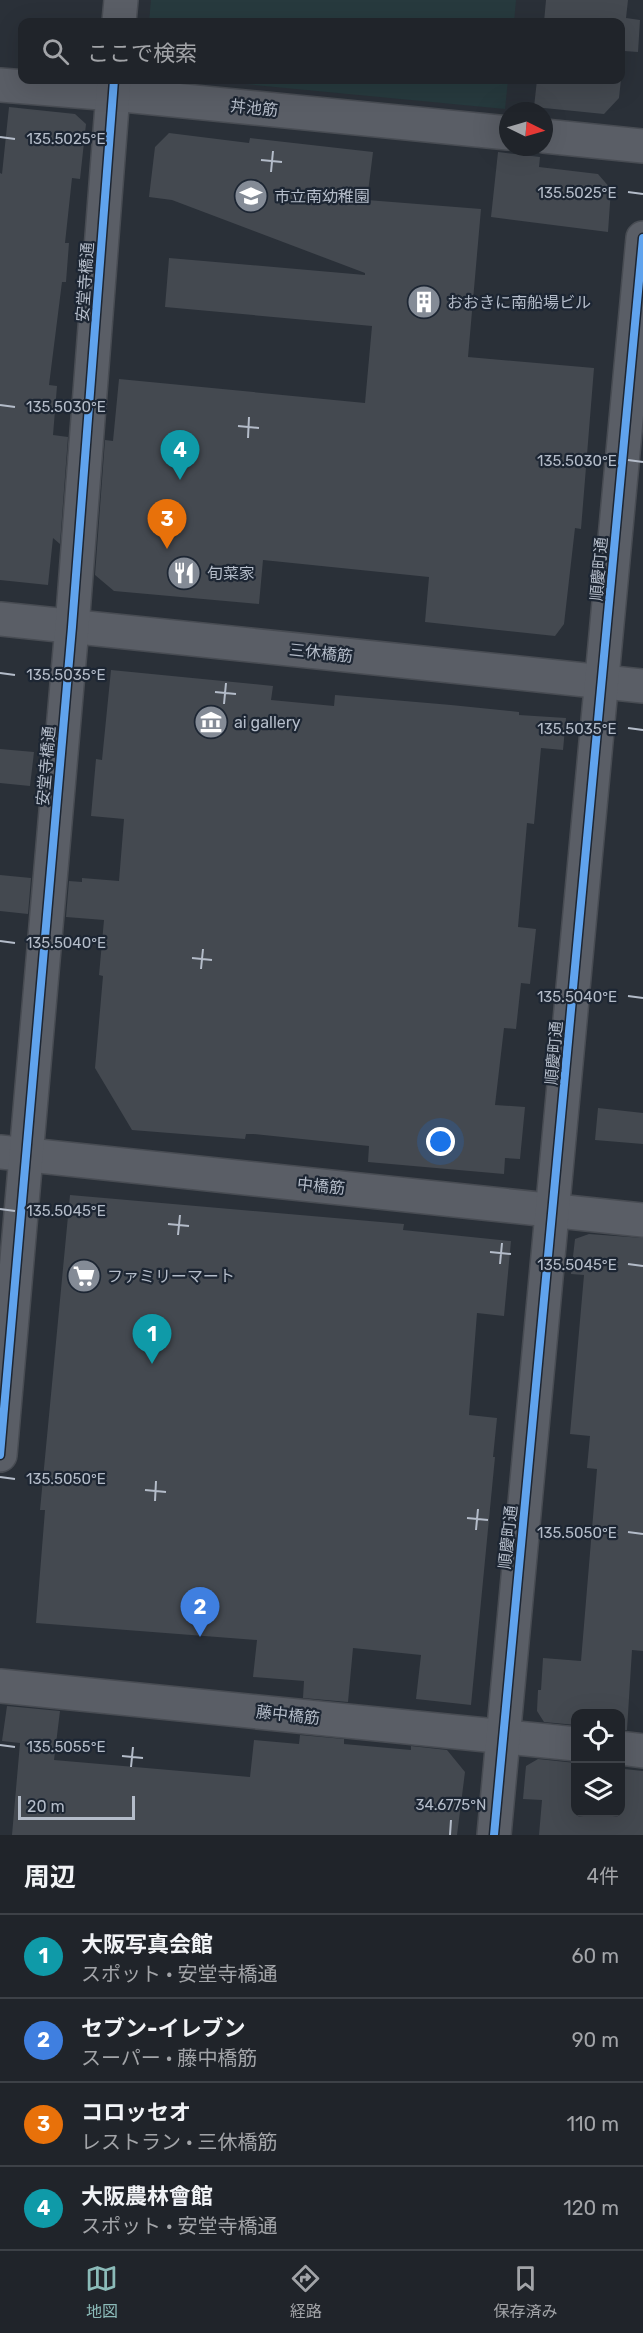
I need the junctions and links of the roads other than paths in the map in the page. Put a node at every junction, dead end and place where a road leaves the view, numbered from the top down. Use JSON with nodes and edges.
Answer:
{"nodes":[{"id":1,"x":122,"y":0,"type":"edge"},
{"id":2,"x":120,"y":18,"type":"edge"},
{"id":3,"x":0,"y":85,"type":"edge"},
{"id":4,"x":114,"y":87,"type":"edge"},
{"id":5,"x":499,"y":132,"type":"edge"},
{"id":6,"x":553,"y":137,"type":"edge"},
{"id":7,"x":643,"y":146,"type":"edge"},
{"id":8,"x":643,"y":238,"type":"edge"},
{"id":9,"x":0,"y":619,"type":"edge"},
{"id":10,"x":72,"y":627,"type":"junction"},
{"id":11,"x":602,"y":682,"type":"junction"},
{"id":12,"x":643,"y":686,"type":"edge"},
{"id":13,"x":13,"y":1154,"type":"edge"},
{"id":14,"x":554,"y":1211,"type":"junction"},
{"id":15,"x":643,"y":1220,"type":"edge"},
{"id":16,"x":0,"y":1455,"type":"edge"},
{"id":17,"x":0,"y":1686,"type":"edge"},
{"id":18,"x":502,"y":1737,"type":"junction"},
{"id":19,"x":571,"y":1744,"type":"edge"},
{"id":20,"x":625,"y":1749,"type":"edge"},
{"id":21,"x":643,"y":1751,"type":"edge"},
{"id":22,"x":494,"y":1835,"type":"edge"}],
"edges":[{"from":1,"to":2,"type":"street"},
{"from":3,"to":4,"type":"street","name":"丼池筋"},
{"from":4,"to":5,"type":"street","name":"丼池筋"},
{"from":4,"to":10,"type":"street","name":"安堂寺橋通"},
{"from":6,"to":7,"type":"street"},
{"from":8,"to":11,"type":"street","name":"順慶町通"},
{"from":9,"to":10,"type":"street","name":"三休橋筋"},
{"from":10,"to":11,"type":"street","name":"三休橋筋"},
{"from":10,"to":13,"type":"street","name":"安堂寺橋通"},
{"from":11,"to":12,"type":"street","name":"三休橋筋"},
{"from":11,"to":14,"type":"street","name":"順慶町通"},
{"from":13,"to":14,"type":"street","name":"中橋筋"},
{"from":13,"to":16,"type":"street","name":"安堂寺橋通"},
{"from":14,"to":15,"type":"street","name":"中橋筋"},
{"from":14,"to":18,"type":"street","name":"順慶町通"},
{"from":17,"to":18,"type":"street","name":"藤中橋筋"},
{"from":18,"to":19,"type":"street","name":"藤中橋筋"},
{"from":18,"to":22,"type":"street","name":"順慶町通"},
{"from":20,"to":21,"type":"street"}]}
